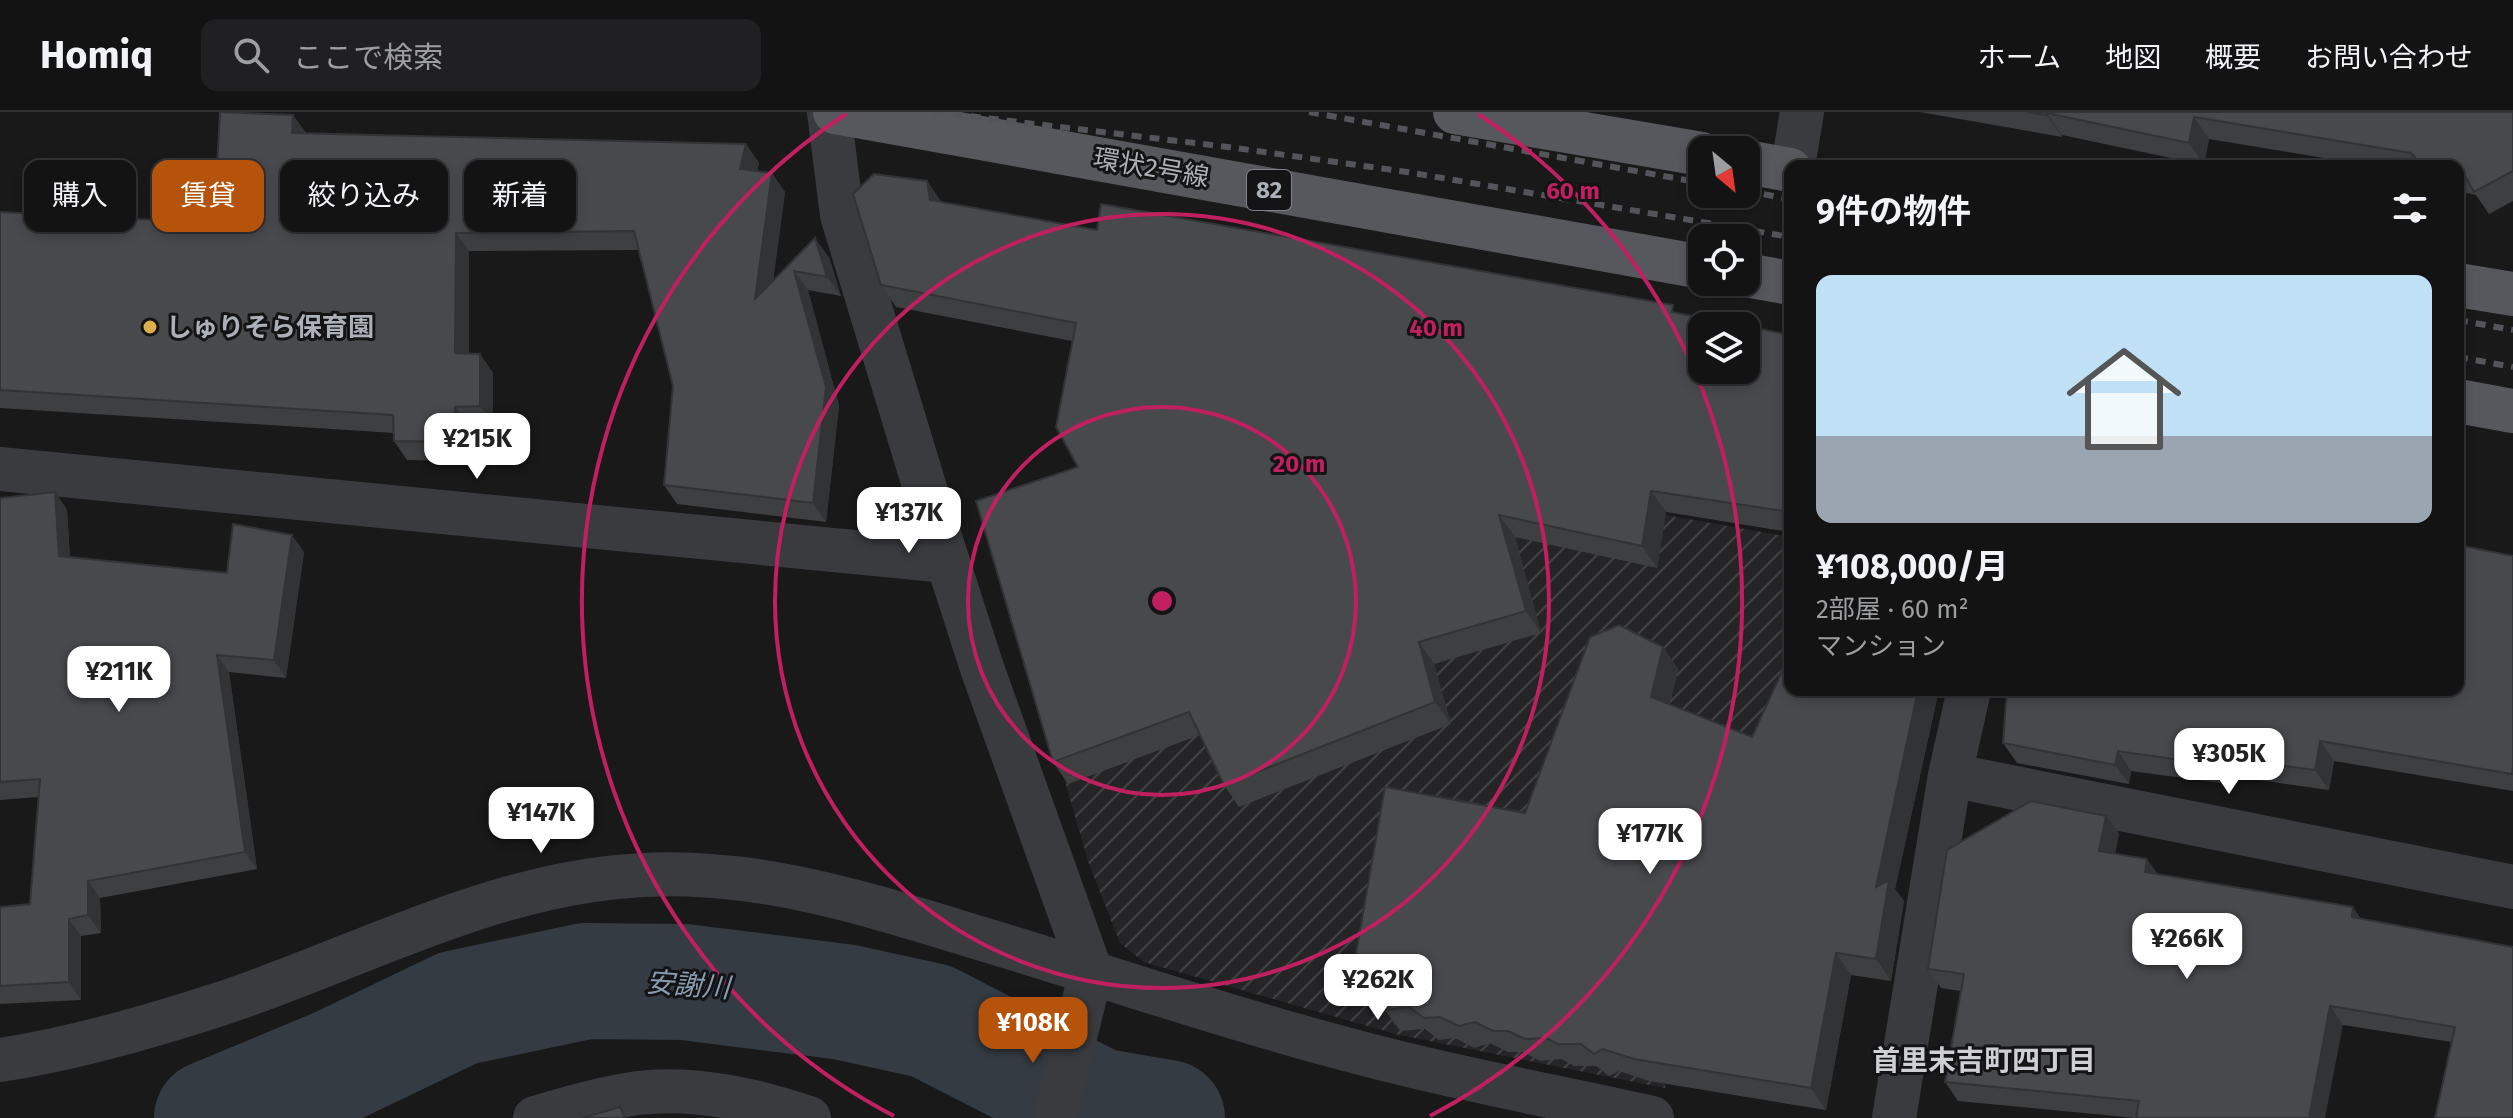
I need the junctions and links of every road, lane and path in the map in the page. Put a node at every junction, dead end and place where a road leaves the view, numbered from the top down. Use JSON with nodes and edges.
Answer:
{"nodes":[{"id":1,"x":829,"y":112,"type":"edge"},
{"id":2,"x":835,"y":112,"type":"edge"},
{"id":3,"x":1455,"y":112,"type":"edge"},
{"id":4,"x":1802,"y":112,"type":"edge"},
{"id":5,"x":1688,"y":152,"type":"edge"},
{"id":6,"x":1793,"y":160,"type":"edge"},
{"id":7,"x":1760,"y":164,"type":"edge"},
{"id":8,"x":1784,"y":167,"type":"edge"},
{"id":9,"x":1688,"y":264,"type":"edge"},
{"id":10,"x":1760,"y":278,"type":"edge"},
{"id":11,"x":1784,"y":282,"type":"edge"},
{"id":12,"x":2464,"y":286,"type":"edge"},
{"id":13,"x":2513,"y":294,"type":"edge"},
{"id":14,"x":2464,"y":402,"type":"edge"},
{"id":15,"x":2513,"y":411,"type":"edge"},
{"id":16,"x":0,"y":469,"type":"edge"},
{"id":17,"x":947,"y":561,"type":"junction"},
{"id":18,"x":1968,"y":696,"type":"edge"},
{"id":19,"x":1950,"y":775,"type":"junction"},
{"id":20,"x":2513,"y":887,"type":"edge"},
{"id":21,"x":1091,"y":972,"type":"junction"},
{"id":22,"x":0,"y":1060,"type":"edge"},
{"id":23,"x":535,"y":1118,"type":"edge"},
{"id":24,"x":809,"y":1118,"type":"edge"},
{"id":25,"x":1055,"y":1118,"type":"edge"},
{"id":26,"x":1652,"y":1118,"type":"edge"},
{"id":27,"x":1894,"y":1118,"type":"edge"}],
"edges":[{"from":1,"to":17,"type":"street"},
{"from":2,"to":9,"type":"main road","name":"環状2号線","number":"82"},
{"from":3,"to":5,"type":"main road"},
{"from":4,"to":6,"type":"street"},
{"from":7,"to":8,"type":"main road"},
{"from":10,"to":11,"type":"main road"},
{"from":12,"to":13,"type":"main road"},
{"from":14,"to":15,"type":"main road"},
{"from":16,"to":17,"type":"street"},
{"from":17,"to":21,"type":"street"},
{"from":18,"to":19,"type":"street"},
{"from":19,"to":20,"type":"street"},
{"from":19,"to":27,"type":"street"},
{"from":21,"to":22,"type":"street"},
{"from":21,"to":25,"type":"street"},
{"from":21,"to":26,"type":"street"},
{"from":23,"to":24,"type":"street"}]}
